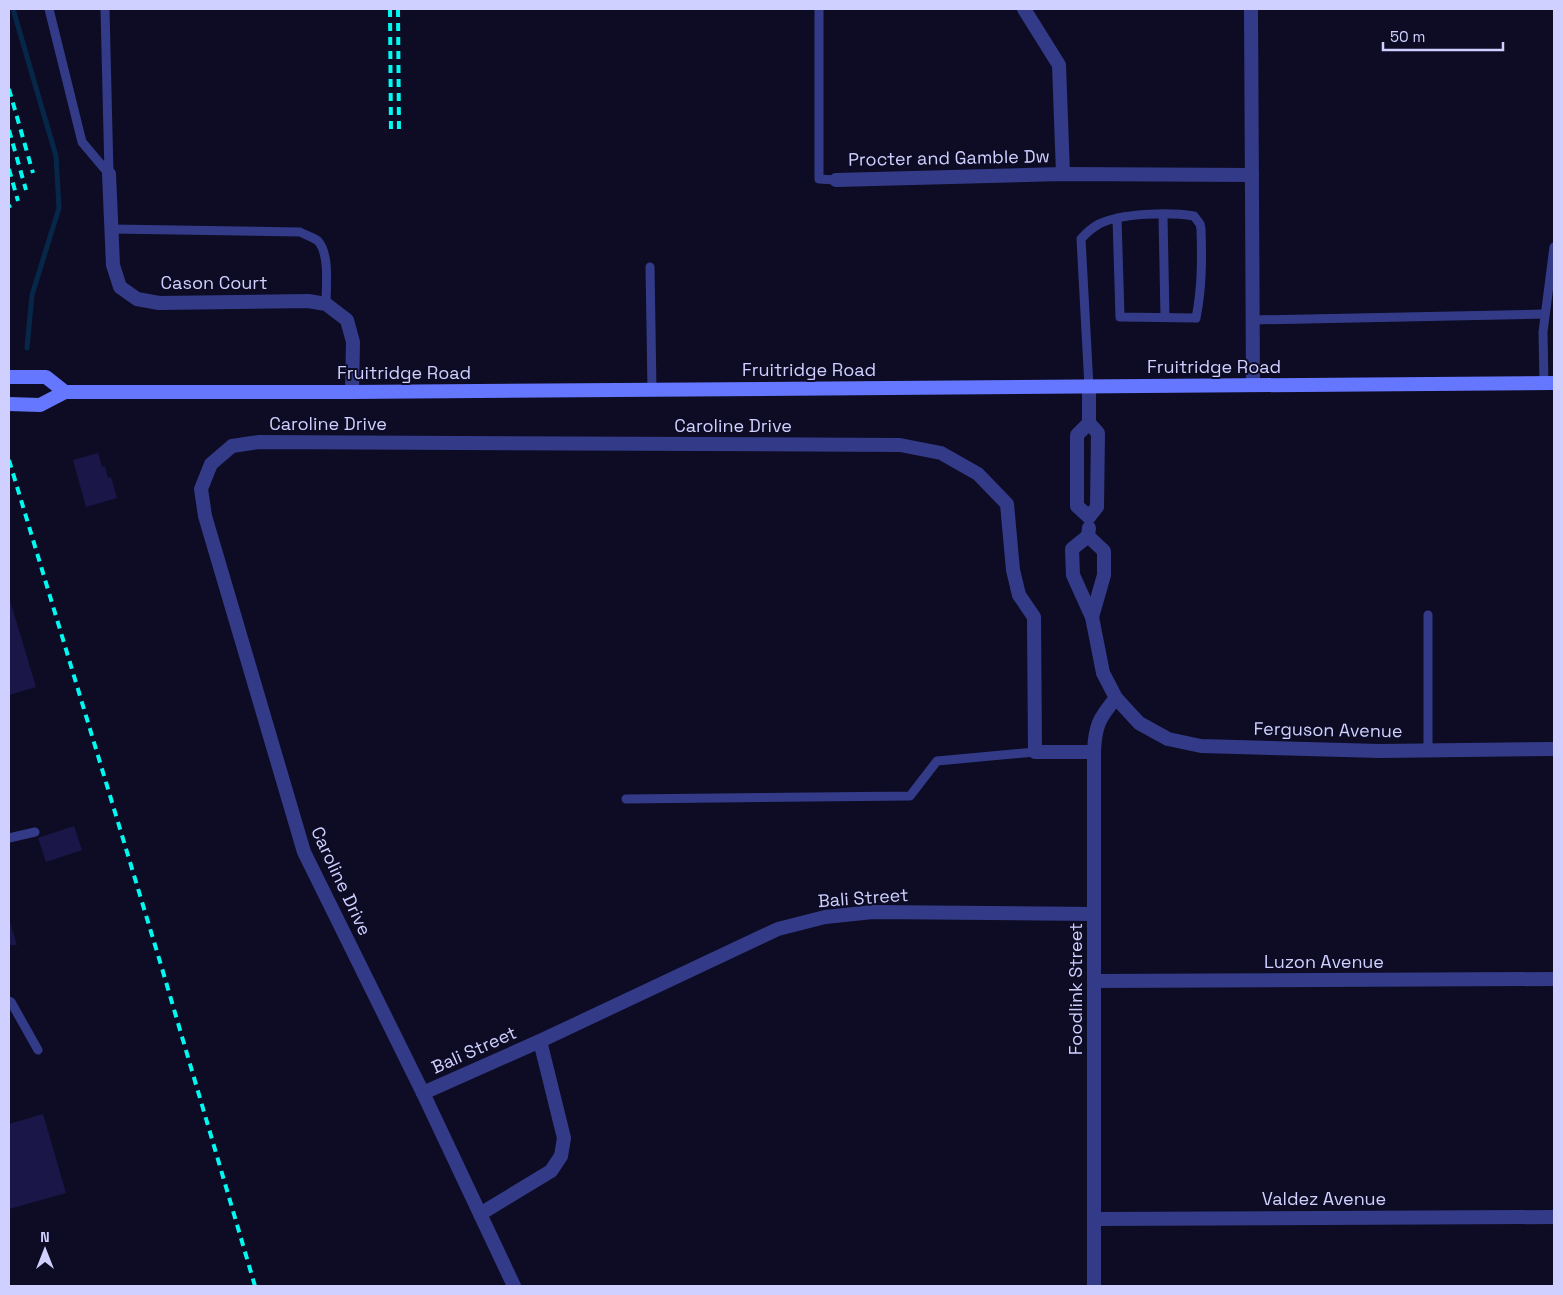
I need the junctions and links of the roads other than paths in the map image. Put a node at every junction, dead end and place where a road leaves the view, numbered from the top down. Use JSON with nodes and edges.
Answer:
{"nodes":[{"id":1,"x":48,"y":9,"type":"edge"},
{"id":2,"x":105,"y":9,"type":"edge"},
{"id":3,"x":819,"y":9,"type":"edge"},
{"id":4,"x":1024,"y":9,"type":"edge"},
{"id":5,"x":1251,"y":9,"type":"edge"},
{"id":6,"x":109,"y":174,"type":"junction"},
{"id":7,"x":1063,"y":174,"type":"junction"},
{"id":8,"x":1252,"y":175,"type":"junction"},
{"id":9,"x":836,"y":180,"type":"joint"},
{"id":10,"x":1163,"y":215,"type":"junction"},
{"id":11,"x":1117,"y":218,"type":"junction"},
{"id":12,"x":112,"y":229,"type":"junction"},
{"id":13,"x":1554,"y":247,"type":"edge"},
{"id":14,"x":650,"y":267,"type":"dead end"},
{"id":15,"x":326,"y":304,"type":"junction"},
{"id":16,"x":1545,"y":314,"type":"junction"},
{"id":17,"x":1165,"y":317,"type":"junction"},
{"id":18,"x":1253,"y":320,"type":"junction"},
{"id":19,"x":9,"y":377,"type":"edge"},
{"id":20,"x":1549,"y":383,"type":"edge"},
{"id":21,"x":1253,"y":385,"type":"junction"},
{"id":22,"x":1089,"y":386,"type":"junction"},
{"id":23,"x":652,"y":390,"type":"junction"},
{"id":24,"x":65,"y":392,"type":"junction"},
{"id":25,"x":352,"y":392,"type":"junction"},
{"id":26,"x":9,"y":404,"type":"edge"},
{"id":27,"x":1089,"y":423,"type":"junction"},
{"id":28,"x":1089,"y":516,"type":"junction"},
{"id":29,"x":1088,"y":536,"type":"junction"},
{"id":30,"x":1428,"y":615,"type":"dead end"},
{"id":31,"x":1092,"y":617,"type":"junction"},
{"id":32,"x":1116,"y":698,"type":"junction"},
{"id":33,"x":1428,"y":750,"type":"junction"},
{"id":34,"x":1554,"y":750,"type":"edge"},
{"id":35,"x":1036,"y":752,"type":"junction"},
{"id":36,"x":1094,"y":752,"type":"junction"},
{"id":37,"x":626,"y":799,"type":"dead end"},
{"id":38,"x":35,"y":832,"type":"dead end"},
{"id":39,"x":9,"y":838,"type":"edge"},
{"id":40,"x":1094,"y":914,"type":"junction"},
{"id":41,"x":1554,"y":979,"type":"edge"},
{"id":42,"x":1094,"y":982,"type":"junction"},
{"id":43,"x":9,"y":1002,"type":"edge"},
{"id":44,"x":540,"y":1041,"type":"junction"},
{"id":45,"x":38,"y":1050,"type":"dead end"},
{"id":46,"x":423,"y":1094,"type":"junction"},
{"id":47,"x":480,"y":1214,"type":"junction"},
{"id":48,"x":1554,"y":1217,"type":"edge"},
{"id":49,"x":1094,"y":1219,"type":"junction"},
{"id":50,"x":514,"y":1286,"type":"edge"},
{"id":51,"x":1094,"y":1286,"type":"edge"}],
"edges":[{"from":1,"to":6,"type":"lane"},
{"from":2,"to":6,"type":"lane"},
{"from":3,"to":9,"type":"lane"},
{"from":4,"to":7,"type":"street","name":"Procter and Gamble Dw"},
{"from":5,"to":8,"type":"street"},
{"from":6,"to":12,"type":"street","name":"Cason Court"},
{"from":7,"to":8,"type":"street","name":"Procter and Gamble Dw"},
{"from":7,"to":9,"type":"street","name":"Procter and Gamble Dw"},
{"from":8,"to":18,"type":"street"},
{"from":10,"to":11,"type":"lane"},
{"from":10,"to":17,"type":"lane"},
{"from":10,"to":17,"type":"lane"},
{"from":11,"to":17,"type":"lane"},
{"from":11,"to":22,"type":"lane"},
{"from":12,"to":15,"type":"street","name":"Cason Court"},
{"from":12,"to":15,"type":"lane"},
{"from":13,"to":16,"type":"lane"},
{"from":14,"to":23,"type":"lane"},
{"from":15,"to":25,"type":"street"},
{"from":16,"to":18,"type":"lane"},
{"from":16,"to":20,"type":"lane"},
{"from":18,"to":21,"type":"street"},
{"from":19,"to":24,"type":"main road"},
{"from":20,"to":21,"type":"main road","name":"Fruitridge Road"},
{"from":21,"to":22,"type":"main road","name":"Fruitridge Road"},
{"from":22,"to":23,"type":"main road","name":"Fruitridge Road"},
{"from":22,"to":27,"type":"street"},
{"from":23,"to":25,"type":"main road","name":"Fruitridge Road"},
{"from":24,"to":25,"type":"main road","name":"Fruitridge Road"},
{"from":24,"to":26,"type":"main road","name":"Fruitridge Road"},
{"from":27,"to":28,"type":"street"},
{"from":27,"to":28,"type":"street"},
{"from":28,"to":29,"type":"street"},
{"from":29,"to":31,"type":"street"},
{"from":29,"to":31,"type":"street","name":"Ferguson Avenue"},
{"from":30,"to":33,"type":"lane"},
{"from":31,"to":32,"type":"street","name":"Ferguson Avenue"},
{"from":32,"to":33,"type":"street","name":"Ferguson Avenue"},
{"from":32,"to":36,"type":"street","name":"Foodlink Street"},
{"from":33,"to":34,"type":"street","name":"Ferguson Avenue"},
{"from":35,"to":36,"type":"street"},
{"from":35,"to":37,"type":"lane"},
{"from":35,"to":46,"type":"street","name":"Caroline Drive"},
{"from":36,"to":40,"type":"street","name":"Foodlink Street"},
{"from":38,"to":39,"type":"lane"},
{"from":40,"to":42,"type":"street","name":"Foodlink Street"},
{"from":40,"to":44,"type":"street","name":"Bali Street"},
{"from":41,"to":42,"type":"street","name":"Luzon Avenue"},
{"from":42,"to":49,"type":"street","name":"Foodlink Street"},
{"from":43,"to":45,"type":"lane"},
{"from":44,"to":46,"type":"street","name":"Bali Street"},
{"from":44,"to":47,"type":"street","name":"Bali Street"},
{"from":46,"to":47,"type":"street","name":"Caroline Drive"},
{"from":47,"to":50,"type":"street","name":"Caroline Drive"},
{"from":48,"to":49,"type":"street","name":"Valdez Avenue"},
{"from":49,"to":51,"type":"street","name":"Foodlink Street"}]}
